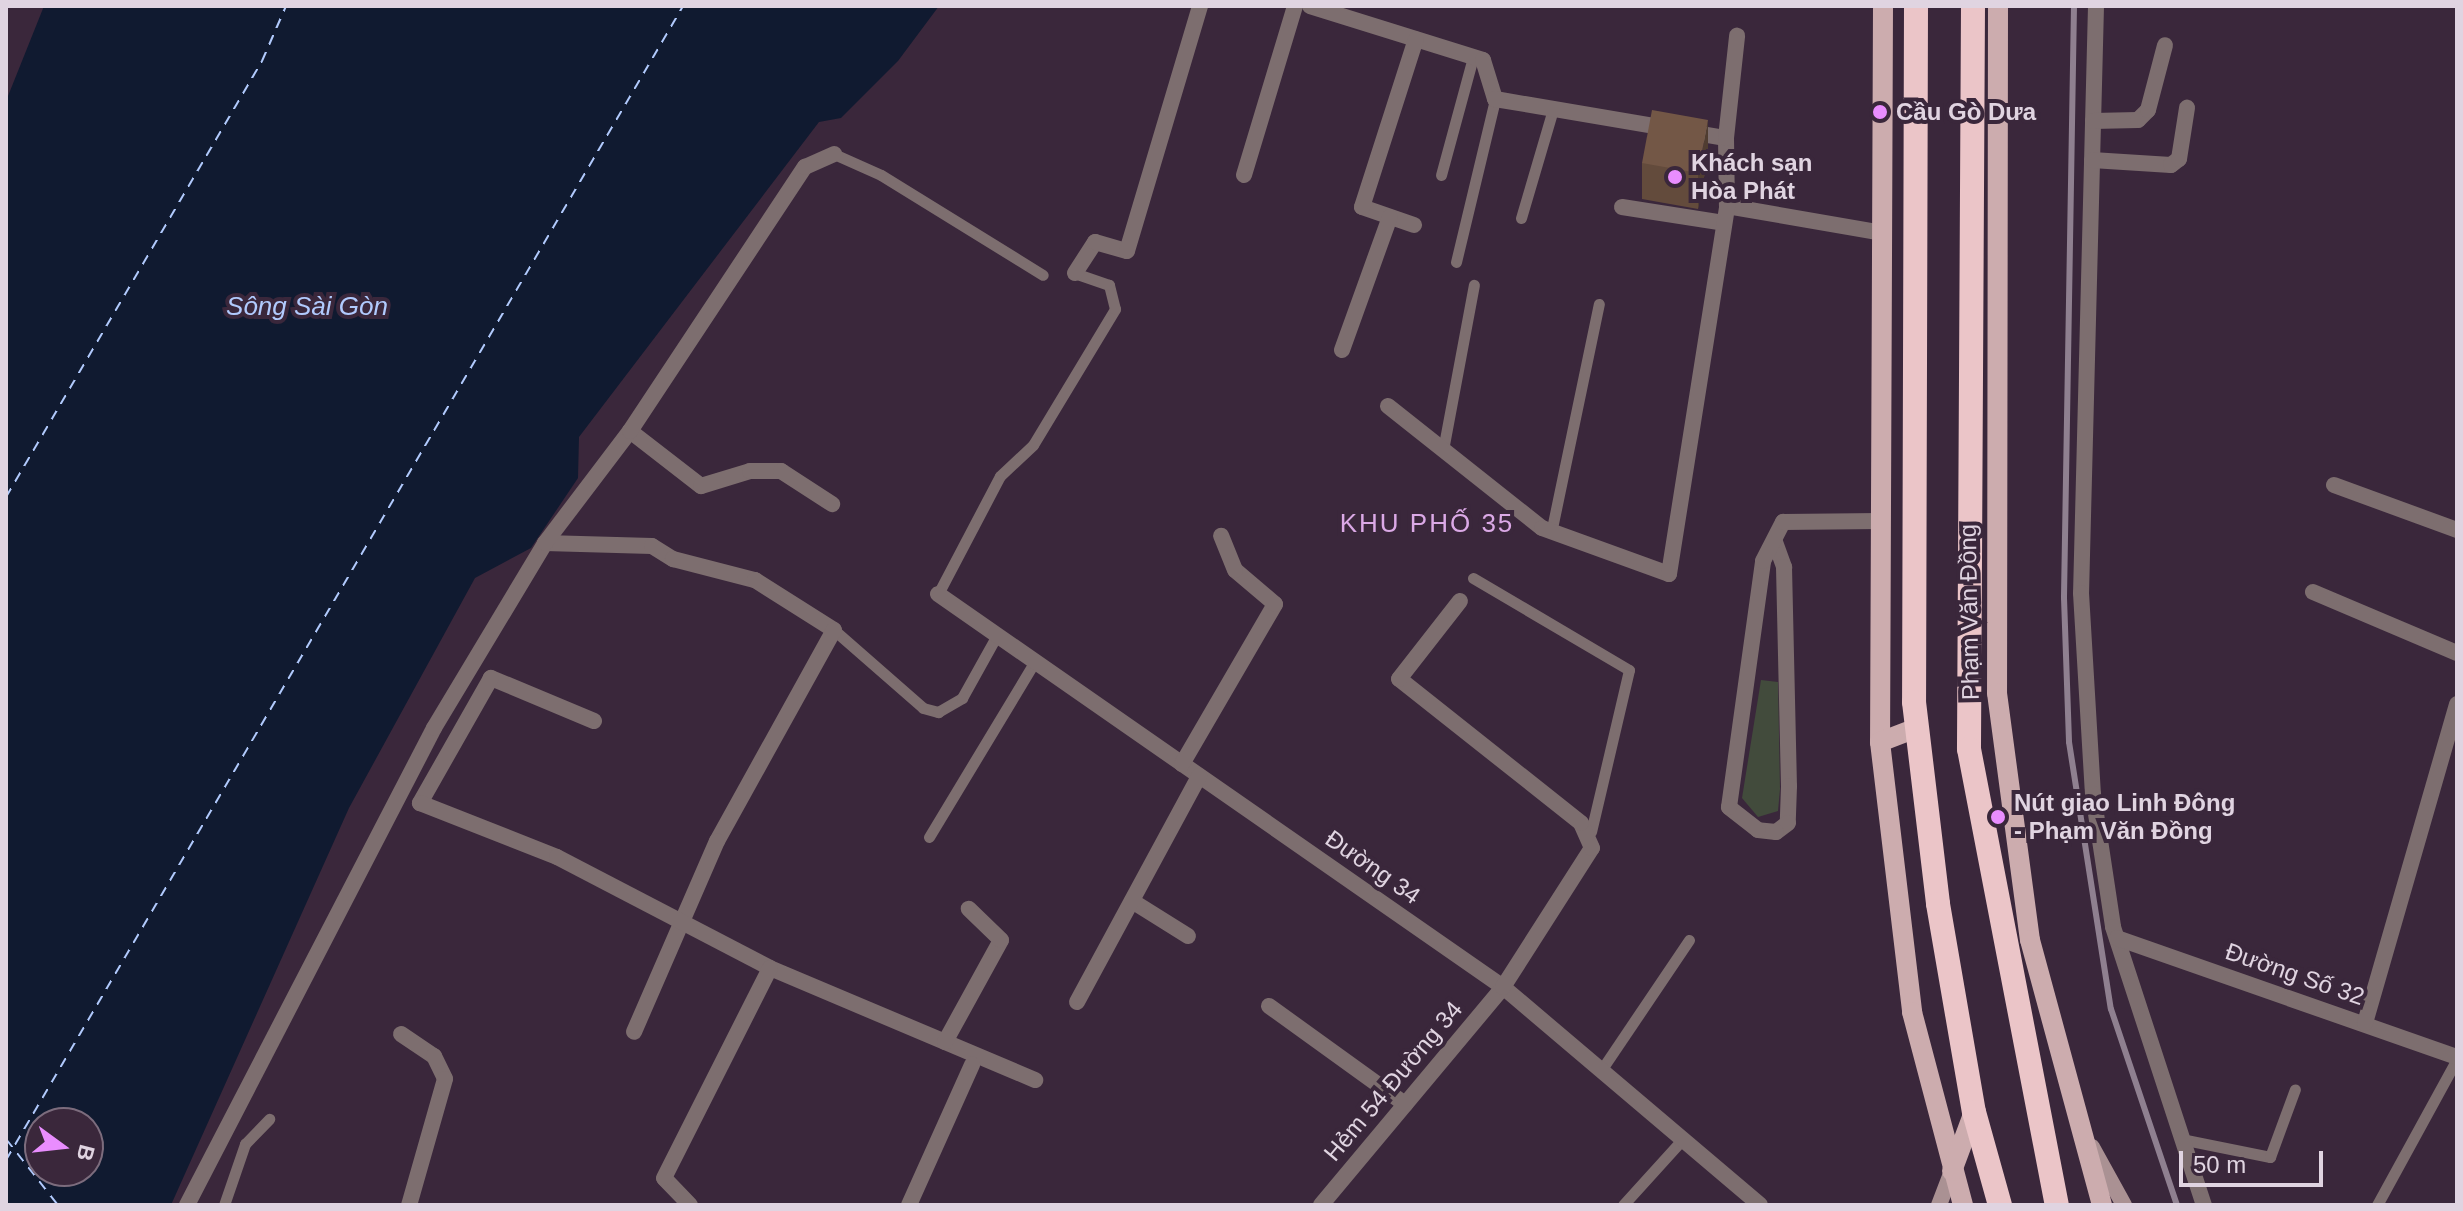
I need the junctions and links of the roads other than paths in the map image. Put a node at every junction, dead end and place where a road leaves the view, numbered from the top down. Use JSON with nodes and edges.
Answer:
{"nodes":[{"id":1,"x":1200,"y":6,"type":"edge"},
{"id":2,"x":1295,"y":6,"type":"edge"},
{"id":3,"x":1310,"y":6,"type":"edge"},
{"id":4,"x":1883,"y":6,"type":"edge"},
{"id":5,"x":1916,"y":6,"type":"edge"},
{"id":6,"x":1973,"y":6,"type":"edge"},
{"id":7,"x":1998,"y":6,"type":"edge"},
{"id":8,"x":2096,"y":6,"type":"edge"},
{"id":9,"x":1737,"y":36,"type":"dead end"},
{"id":10,"x":1416,"y":39,"type":"junction"},
{"id":11,"x":2165,"y":45,"type":"dead end"},
{"id":12,"x":1473,"y":57,"type":"junction"},
{"id":13,"x":1495,"y":99,"type":"junction"},
{"id":14,"x":2187,"y":108,"type":"dead end"},
{"id":15,"x":1553,"y":109,"type":"junction"},
{"id":16,"x":2093,"y":121,"type":"junction"},
{"id":17,"x":1726,"y":138,"type":"junction"},
{"id":18,"x":834,"y":154,"type":"joint"},
{"id":19,"x":2092,"y":160,"type":"junction"},
{"id":20,"x":1244,"y":175,"type":"dead end"},
{"id":21,"x":1441,"y":175,"type":"dead end"},
{"id":22,"x":1727,"y":206,"type":"junction"},
{"id":23,"x":1622,"y":207,"type":"dead end"},
{"id":24,"x":1390,"y":217,"type":"junction"},
{"id":25,"x":1521,"y":218,"type":"dead end"},
{"id":26,"x":1724,"y":223,"type":"junction"},
{"id":27,"x":1414,"y":225,"type":"dead end"},
{"id":28,"x":1878,"y":232,"type":"junction"},
{"id":29,"x":1456,"y":262,"type":"dead end"},
{"id":30,"x":1075,"y":273,"type":"joint"},
{"id":31,"x":1043,"y":275,"type":"dead end"},
{"id":32,"x":1474,"y":285,"type":"dead end"},
{"id":33,"x":1599,"y":304,"type":"dead end"},
{"id":34,"x":1342,"y":350,"type":"dead end"},
{"id":35,"x":1388,"y":406,"type":"dead end"},
{"id":36,"x":630,"y":431,"type":"junction"},
{"id":37,"x":1443,"y":450,"type":"junction"},
{"id":38,"x":2334,"y":485,"type":"dead end"},
{"id":39,"x":832,"y":504,"type":"dead end"},
{"id":40,"x":1880,"y":521,"type":"junction"},
{"id":41,"x":2457,"y":530,"type":"edge"},
{"id":42,"x":1551,"y":533,"type":"junction"},
{"id":43,"x":1221,"y":536,"type":"dead end"},
{"id":44,"x":1775,"y":542,"type":"junction"},
{"id":45,"x":545,"y":543,"type":"junction"},
{"id":46,"x":1473,"y":578,"type":"dead end"},
{"id":47,"x":2313,"y":592,"type":"dead end"},
{"id":48,"x":938,"y":594,"type":"joint"},
{"id":49,"x":1460,"y":601,"type":"dead end"},
{"id":50,"x":834,"y":630,"type":"junction"},
{"id":51,"x":997,"y":635,"type":"junction"},
{"id":52,"x":2457,"y":653,"type":"edge"},
{"id":53,"x":1035,"y":661,"type":"junction"},
{"id":54,"x":2457,"y":704,"type":"edge"},
{"id":55,"x":594,"y":721,"type":"dead end"},
{"id":56,"x":1916,"y":728,"type":"junction"},
{"id":57,"x":1880,"y":742,"type":"junction"},
{"id":58,"x":1182,"y":764,"type":"junction"},
{"id":59,"x":1199,"y":776,"type":"junction"},
{"id":60,"x":1591,"y":832,"type":"junction"},
{"id":61,"x":929,"y":837,"type":"dead end"},
{"id":62,"x":1132,"y":901,"type":"junction"},
{"id":63,"x":969,"y":909,"type":"dead end"},
{"id":64,"x":682,"y":919,"type":"junction"},
{"id":65,"x":1188,"y":936,"type":"dead end"},
{"id":66,"x":2117,"y":938,"type":"junction"},
{"id":67,"x":1689,"y":940,"type":"dead end"},
{"id":68,"x":770,"y":968,"type":"junction"},
{"id":69,"x":1503,"y":987,"type":"junction"},
{"id":70,"x":1077,"y":1002,"type":"dead end"},
{"id":71,"x":1269,"y":1006,"type":"dead end"},
{"id":72,"x":2365,"y":1023,"type":"junction"},
{"id":73,"x":634,"y":1032,"type":"dead end"},
{"id":74,"x":401,"y":1034,"type":"dead end"},
{"id":75,"x":945,"y":1042,"type":"junction"},
{"id":76,"x":2457,"y":1058,"type":"edge"},
{"id":77,"x":972,"y":1065,"type":"dead end"},
{"id":78,"x":1604,"y":1066,"type":"junction"},
{"id":79,"x":1035,"y":1080,"type":"dead end"},
{"id":80,"x":2295,"y":1089,"type":"dead end"},
{"id":81,"x":1405,"y":1104,"type":"junction"},
{"id":82,"x":1974,"y":1112,"type":"junction"},
{"id":83,"x":269,"y":1119,"type":"dead end"},
{"id":84,"x":2181,"y":1139,"type":"junction"},
{"id":85,"x":1681,"y":1141,"type":"junction"},
{"id":86,"x":1952,"y":1171,"type":"junction"},
{"id":87,"x":2106,"y":1204,"type":"edge"},
{"id":88,"x":187,"y":1205,"type":"edge"},
{"id":89,"x":224,"y":1205,"type":"edge"},
{"id":90,"x":409,"y":1205,"type":"edge"},
{"id":91,"x":690,"y":1205,"type":"edge"},
{"id":92,"x":909,"y":1205,"type":"edge"},
{"id":93,"x":1321,"y":1205,"type":"edge"},
{"id":94,"x":1623,"y":1205,"type":"edge"},
{"id":95,"x":1760,"y":1205,"type":"edge"},
{"id":96,"x":1939,"y":1205,"type":"edge"},
{"id":97,"x":1963,"y":1205,"type":"edge"},
{"id":98,"x":2000,"y":1205,"type":"edge"},
{"id":99,"x":2057,"y":1205,"type":"edge"},
{"id":100,"x":2204,"y":1205,"type":"edge"},
{"id":101,"x":2377,"y":1205,"type":"edge"}],
"edges":[{"from":1,"to":30,"type":"street"},
{"from":2,"to":20,"type":"street"},
{"from":3,"to":10,"type":"street"},
{"from":4,"to":28,"type":"main road"},
{"from":5,"to":56,"type":"highway"},
{"from":6,"to":99,"type":"highway","name":"Phạm Văn Đồng"},
{"from":7,"to":87,"type":"main road","name":"Phạm Văn Đồng"},
{"from":8,"to":16,"type":"street"},
{"from":9,"to":17,"type":"street"},
{"from":10,"to":12,"type":"street"},
{"from":10,"to":24,"type":"street"},
{"from":11,"to":16,"type":"street"},
{"from":12,"to":13,"type":"street"},
{"from":12,"to":21,"type":"lane"},
{"from":13,"to":15,"type":"street"},
{"from":13,"to":29,"type":"lane"},
{"from":14,"to":19,"type":"street"},
{"from":15,"to":17,"type":"street"},
{"from":15,"to":25,"type":"lane"},
{"from":16,"to":19,"type":"street"},
{"from":17,"to":22,"type":"street"},
{"from":18,"to":31,"type":"lane"},
{"from":18,"to":36,"type":"street"},
{"from":19,"to":66,"type":"street"},
{"from":22,"to":26,"type":"street"},
{"from":22,"to":28,"type":"street"},
{"from":23,"to":26,"type":"street"},
{"from":24,"to":27,"type":"street"},
{"from":24,"to":34,"type":"street"},
{"from":26,"to":42,"type":"street"},
{"from":28,"to":40,"type":"main road"},
{"from":30,"to":48,"type":"lane"},
{"from":32,"to":37,"type":"lane"},
{"from":33,"to":42,"type":"lane"},
{"from":35,"to":37,"type":"street"},
{"from":36,"to":39,"type":"street"},
{"from":36,"to":45,"type":"street"},
{"from":37,"to":42,"type":"street"},
{"from":38,"to":41,"type":"street"},
{"from":40,"to":44,"type":"street"},
{"from":40,"to":57,"type":"main road"},
{"from":43,"to":58,"type":"street"},
{"from":44,"to":44,"type":"street"},
{"from":45,"to":50,"type":"street"},
{"from":45,"to":88,"type":"street"},
{"from":46,"to":60,"type":"lane"},
{"from":47,"to":52,"type":"street"},
{"from":48,"to":51,"type":"street","name":"Đường 34"},
{"from":49,"to":60,"type":"street"},
{"from":50,"to":51,"type":"lane"},
{"from":50,"to":64,"type":"street"},
{"from":51,"to":53,"type":"street","name":"Đường 34"},
{"from":53,"to":58,"type":"street","name":"Đường 34"},
{"from":53,"to":61,"type":"lane"},
{"from":54,"to":72,"type":"street"},
{"from":55,"to":64,"type":"street"},
{"from":56,"to":57,"type":"main road"},
{"from":56,"to":82,"type":"highway"},
{"from":57,"to":86,"type":"main road"},
{"from":58,"to":59,"type":"street","name":"Đường 34"},
{"from":59,"to":62,"type":"street"},
{"from":59,"to":69,"type":"street","name":"Đường 34"},
{"from":60,"to":69,"type":"street","name":"Hẻm 54 Đường 34"},
{"from":62,"to":65,"type":"street"},
{"from":62,"to":70,"type":"street"},
{"from":63,"to":75,"type":"street"},
{"from":64,"to":68,"type":"street"},
{"from":64,"to":73,"type":"street"},
{"from":66,"to":72,"type":"street","name":"Đường Số 32"},
{"from":66,"to":84,"type":"street"},
{"from":67,"to":78,"type":"lane"},
{"from":68,"to":75,"type":"street"},
{"from":68,"to":91,"type":"street"},
{"from":69,"to":78,"type":"street","name":"Đường 34"},
{"from":69,"to":81,"type":"street","name":"Hẻm 54 Đường 34"},
{"from":71,"to":81,"type":"street"},
{"from":72,"to":76,"type":"street","name":"Đường Số 32"},
{"from":74,"to":90,"type":"street"},
{"from":75,"to":79,"type":"street"},
{"from":76,"to":101,"type":"lane"},
{"from":77,"to":92,"type":"street"},
{"from":78,"to":85,"type":"street","name":"Đường 34"},
{"from":80,"to":84,"type":"lane"},
{"from":81,"to":93,"type":"street","name":"Hẻm 54 Đường 34"},
{"from":82,"to":86,"type":"main road"},
{"from":82,"to":98,"type":"highway"},
{"from":83,"to":89,"type":"lane"},
{"from":84,"to":100,"type":"street"},
{"from":85,"to":94,"type":"lane"},
{"from":85,"to":95,"type":"street","name":"Đường 34"},
{"from":86,"to":96,"type":"main road"},
{"from":86,"to":97,"type":"main road"}]}
